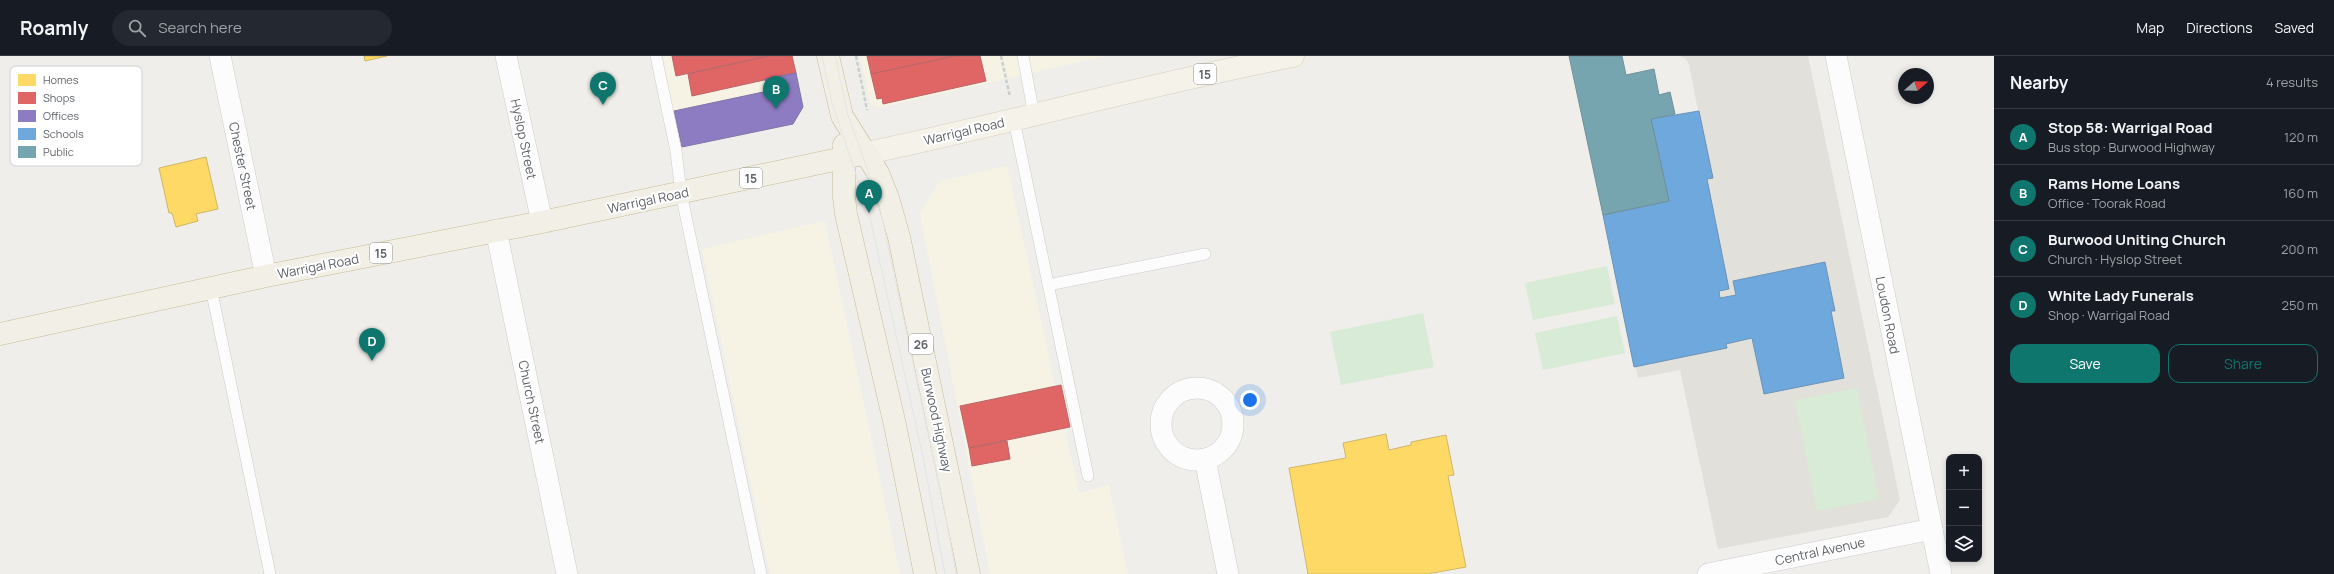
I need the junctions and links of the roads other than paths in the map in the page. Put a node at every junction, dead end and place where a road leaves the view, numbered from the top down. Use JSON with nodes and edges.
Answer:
{"nodes":[{"id":1,"x":220,"y":56,"type":"edge"},
{"id":2,"x":506,"y":56,"type":"edge"},
{"id":3,"x":656,"y":56,"type":"edge"},
{"id":4,"x":828,"y":56,"type":"edge"},
{"id":5,"x":1022,"y":56,"type":"edge"},
{"id":6,"x":1293,"y":56,"type":"edge"},
{"id":7,"x":1836,"y":56,"type":"edge"},
{"id":8,"x":842,"y":116,"type":"junction"},
{"id":9,"x":1024,"y":117,"type":"junction"},
{"id":10,"x":867,"y":153,"type":"junction"},
{"id":11,"x":845,"y":158,"type":"junction"},
{"id":12,"x":681,"y":193,"type":"junction"},
{"id":13,"x":542,"y":222,"type":"junction"},
{"id":14,"x":496,"y":230,"type":"junction"},
{"id":15,"x":1205,"y":254,"type":"dead end"},
{"id":16,"x":266,"y":276,"type":"junction"},
{"id":17,"x":1048,"y":285,"type":"junction"},
{"id":18,"x":211,"y":288,"type":"junction"},
{"id":19,"x":0,"y":334,"type":"edge"},
{"id":20,"x":1205,"y":460,"type":"dead end"},
{"id":21,"x":1088,"y":476,"type":"dead end"},
{"id":22,"x":1932,"y":529,"type":"junction"},
{"id":23,"x":1716,"y":573,"type":"edge"},
{"id":24,"x":270,"y":574,"type":"edge"},
{"id":25,"x":567,"y":574,"type":"edge"},
{"id":26,"x":761,"y":574,"type":"edge"},
{"id":27,"x":926,"y":574,"type":"edge"},
{"id":28,"x":969,"y":574,"type":"edge"},
{"id":29,"x":1228,"y":574,"type":"edge"},
{"id":30,"x":1941,"y":574,"type":"edge"}],
"edges":[{"from":1,"to":16,"type":"street","name":"Chester Street"},
{"from":2,"to":13,"type":"street","name":"Hyslop Street"},
{"from":3,"to":12,"type":"lane"},
{"from":4,"to":8,"type":"highway","number":"26"},
{"from":5,"to":9,"type":"lane"},
{"from":6,"to":9,"type":"main road","name":"Warrigal Road","number":"15"},
{"from":7,"to":22,"type":"street","name":"Loudon Road"},
{"from":8,"to":10,"type":"highway","number":"26"},
{"from":8,"to":11,"type":"highway","number":"26"},
{"from":9,"to":10,"type":"main road","name":"Warrigal Road","number":"15"},
{"from":9,"to":17,"type":"lane"},
{"from":10,"to":11,"type":"highway","name":"Warrigal Road","number":"15"},
{"from":10,"to":28,"type":"highway","name":"Burwood Highway","number":"26"},
{"from":11,"to":12,"type":"highway","name":"Warrigal Road","number":"15"},
{"from":11,"to":27,"type":"highway","number":"26"},
{"from":12,"to":13,"type":"highway","name":"Warrigal Road","number":"15"},
{"from":12,"to":26,"type":"lane"},
{"from":13,"to":14,"type":"highway","name":"Warrigal Road","number":"15"},
{"from":14,"to":16,"type":"highway","name":"Warrigal Road","number":"15"},
{"from":14,"to":25,"type":"street","name":"Church Street"},
{"from":15,"to":17,"type":"lane"},
{"from":16,"to":18,"type":"highway","name":"Warrigal Road","number":"15"},
{"from":17,"to":21,"type":"lane"},
{"from":18,"to":19,"type":"highway","name":"Warrigal Road","number":"15"},
{"from":18,"to":24,"type":"lane"},
{"from":20,"to":29,"type":"street"},
{"from":22,"to":23,"type":"street","name":"Central Avenue"},
{"from":22,"to":30,"type":"street","name":"Loudon Road"}]}
